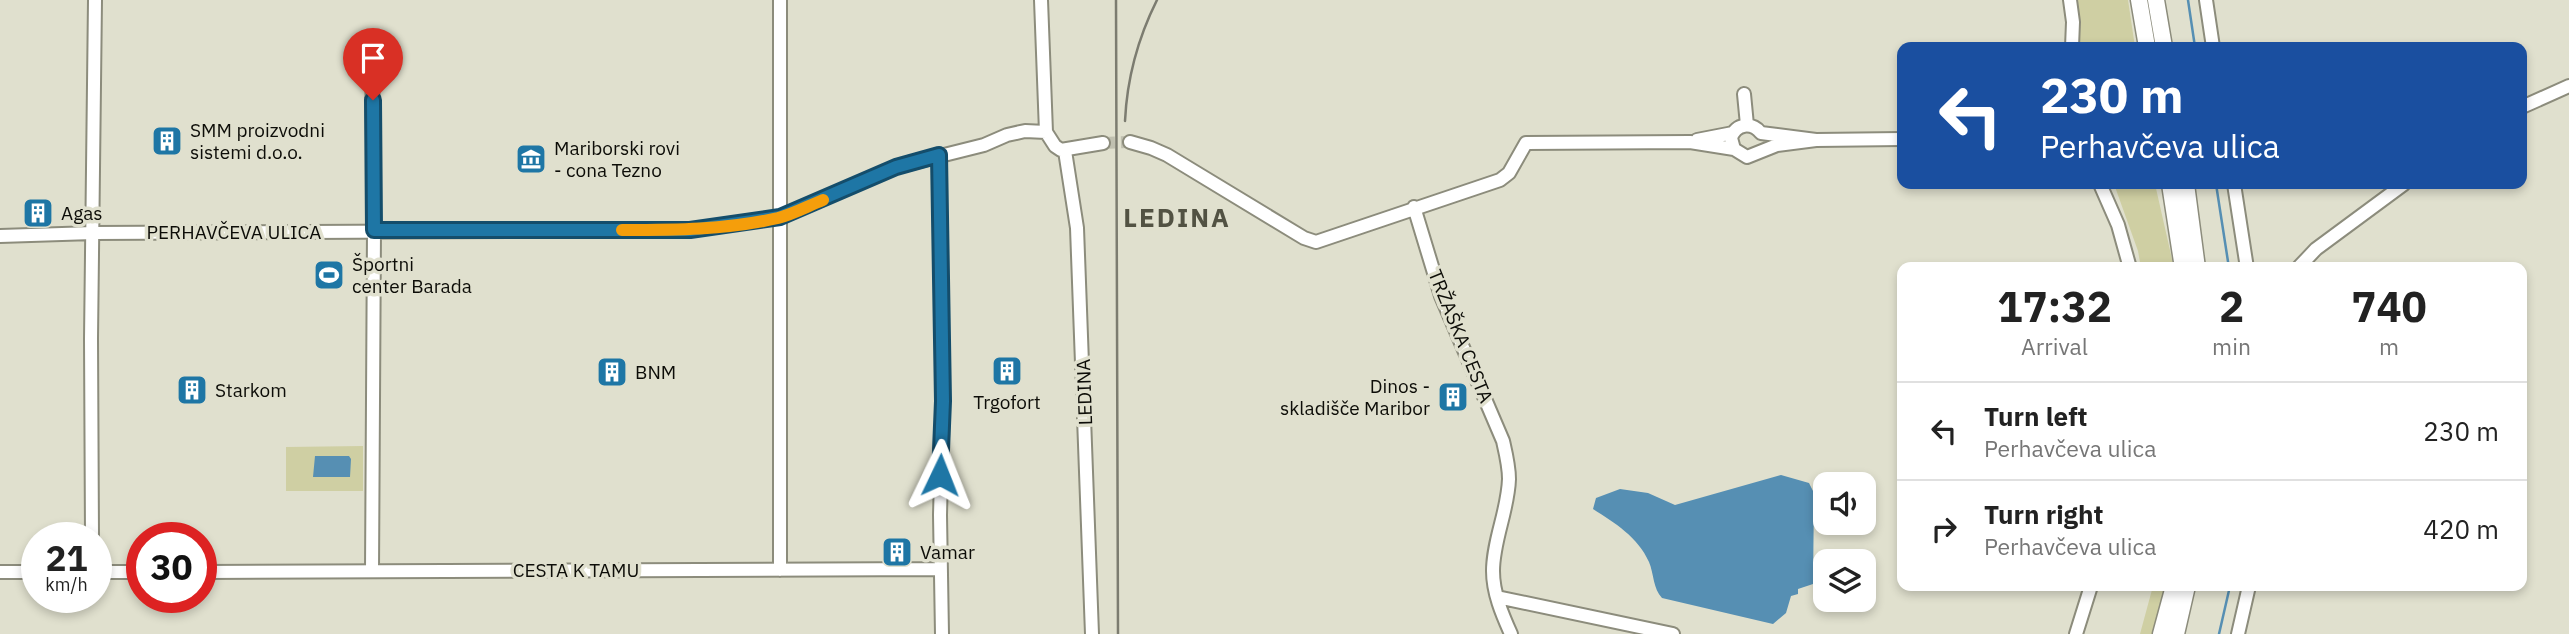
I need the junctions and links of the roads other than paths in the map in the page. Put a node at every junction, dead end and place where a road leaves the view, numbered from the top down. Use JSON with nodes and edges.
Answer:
{"nodes":[{"id":1,"x":95,"y":0,"type":"edge"},
{"id":2,"x":780,"y":0,"type":"edge"},
{"id":3,"x":1041,"y":0,"type":"edge"},
{"id":4,"x":2070,"y":0,"type":"edge"},
{"id":5,"x":2139,"y":0,"type":"edge"},
{"id":6,"x":2156,"y":0,"type":"edge"},
{"id":7,"x":2206,"y":0,"type":"edge"},
{"id":8,"x":2072,"y":42,"type":"edge"},
{"id":9,"x":2146,"y":42,"type":"edge"},
{"id":10,"x":2163,"y":42,"type":"edge"},
{"id":11,"x":2212,"y":42,"type":"edge"},
{"id":12,"x":372,"y":48,"type":"dead end"},
{"id":13,"x":2569,"y":86,"type":"edge"},
{"id":14,"x":1744,"y":94,"type":"dead end"},
{"id":15,"x":2527,"y":105,"type":"edge"},
{"id":16,"x":1746,"y":125,"type":"junction"},
{"id":17,"x":1046,"y":132,"type":"junction"},
{"id":18,"x":1733,"y":133,"type":"junction"},
{"id":19,"x":1761,"y":133,"type":"junction"},
{"id":20,"x":1897,"y":139,"type":"edge"},
{"id":21,"x":1816,"y":140,"type":"junction"},
{"id":22,"x":1129,"y":142,"type":"tunnel mouth"},
{"id":23,"x":1690,"y":142,"type":"junction"},
{"id":24,"x":1102,"y":144,"type":"tunnel mouth"},
{"id":25,"x":1734,"y":149,"type":"junction"},
{"id":26,"x":1760,"y":150,"type":"junction"},
{"id":27,"x":1065,"y":151,"type":"junction"},
{"id":28,"x":939,"y":155,"type":"junction"},
{"id":29,"x":2101,"y":189,"type":"edge"},
{"id":30,"x":2171,"y":189,"type":"edge"},
{"id":31,"x":2187,"y":189,"type":"edge"},
{"id":32,"x":2235,"y":189,"type":"edge"},
{"id":33,"x":2397,"y":189,"type":"edge"},
{"id":34,"x":1414,"y":207,"type":"junction"},
{"id":35,"x":780,"y":217,"type":"junction"},
{"id":36,"x":374,"y":230,"type":"junction"},
{"id":37,"x":93,"y":233,"type":"junction"},
{"id":38,"x":0,"y":236,"type":"edge"},
{"id":39,"x":2128,"y":262,"type":"edge"},
{"id":40,"x":2182,"y":262,"type":"edge"},
{"id":41,"x":2196,"y":262,"type":"edge"},
{"id":42,"x":2246,"y":262,"type":"edge"},
{"id":43,"x":2304,"y":262,"type":"edge"},
{"id":44,"x":92,"y":522,"type":"edge"},
{"id":45,"x":939,"y":569,"type":"junction"},
{"id":46,"x":372,"y":570,"type":"junction"},
{"id":47,"x":780,"y":570,"type":"junction"},
{"id":48,"x":0,"y":572,"type":"edge"},
{"id":49,"x":21,"y":572,"type":"edge"},
{"id":50,"x":217,"y":572,"type":"edge"},
{"id":51,"x":2089,"y":591,"type":"edge"},
{"id":52,"x":2173,"y":591,"type":"edge"},
{"id":53,"x":2186,"y":591,"type":"edge"},
{"id":54,"x":2248,"y":591,"type":"edge"},
{"id":55,"x":1497,"y":597,"type":"junction"},
{"id":56,"x":942,"y":634,"type":"edge"},
{"id":57,"x":1092,"y":634,"type":"edge"},
{"id":58,"x":1511,"y":634,"type":"edge"},
{"id":59,"x":1673,"y":634,"type":"edge"},
{"id":60,"x":2076,"y":634,"type":"edge"},
{"id":61,"x":2161,"y":634,"type":"edge"},
{"id":62,"x":2176,"y":634,"type":"edge"},
{"id":63,"x":2238,"y":634,"type":"edge"}],
"edges":[{"from":1,"to":37,"type":"street"},
{"from":2,"to":35,"type":"street"},
{"from":3,"to":17,"type":"street"},
{"from":4,"to":8,"type":"street"},
{"from":5,"to":9,"type":"main road"},
{"from":6,"to":10,"type":"main road"},
{"from":7,"to":11,"type":"street"},
{"from":12,"to":36,"type":"street"},
{"from":13,"to":15,"type":"street"},
{"from":14,"to":16,"type":"street"},
{"from":16,"to":18,"type":"street"},
{"from":16,"to":19,"type":"street"},
{"from":17,"to":27,"type":"street"},
{"from":17,"to":28,"type":"street","name":"PERHAVČEVA ULICA"},
{"from":18,"to":23,"type":"street"},
{"from":18,"to":25,"type":"street"},
{"from":19,"to":21,"type":"street"},
{"from":19,"to":26,"type":"street"},
{"from":20,"to":21,"type":"street"},
{"from":21,"to":26,"type":"street"},
{"from":22,"to":34,"type":"street"},
{"from":23,"to":25,"type":"street"},
{"from":23,"to":34,"type":"street"},
{"from":24,"to":27,"type":"street"},
{"from":25,"to":26,"type":"street"},
{"from":27,"to":57,"type":"street","name":"LEDINA"},
{"from":28,"to":35,"type":"street","name":"PERHAVČEVA ULICA"},
{"from":28,"to":45,"type":"street"},
{"from":29,"to":39,"type":"street"},
{"from":30,"to":40,"type":"main road"},
{"from":31,"to":41,"type":"main road"},
{"from":32,"to":42,"type":"street"},
{"from":33,"to":43,"type":"street"},
{"from":34,"to":55,"type":"street","name":"TRŽAŠKA CESTA"},
{"from":35,"to":36,"type":"street","name":"PERHAVČEVA ULICA"},
{"from":35,"to":47,"type":"street"},
{"from":36,"to":37,"type":"street","name":"PERHAVČEVA ULICA"},
{"from":36,"to":46,"type":"street"},
{"from":37,"to":38,"type":"street","name":"PERHAVČEVA ULICA"},
{"from":37,"to":44,"type":"street"},
{"from":45,"to":47,"type":"street","name":"CESTA K TAMU"},
{"from":45,"to":56,"type":"street"},
{"from":46,"to":47,"type":"street","name":"CESTA K TAMU"},
{"from":46,"to":50,"type":"street","name":"CESTA K TAMU"},
{"from":48,"to":49,"type":"street"},
{"from":51,"to":60,"type":"street"},
{"from":52,"to":61,"type":"main road"},
{"from":53,"to":62,"type":"main road"},
{"from":54,"to":63,"type":"street"},
{"from":55,"to":58,"type":"street","name":"TRŽAŠKA CESTA"},
{"from":55,"to":59,"type":"street"}]}
